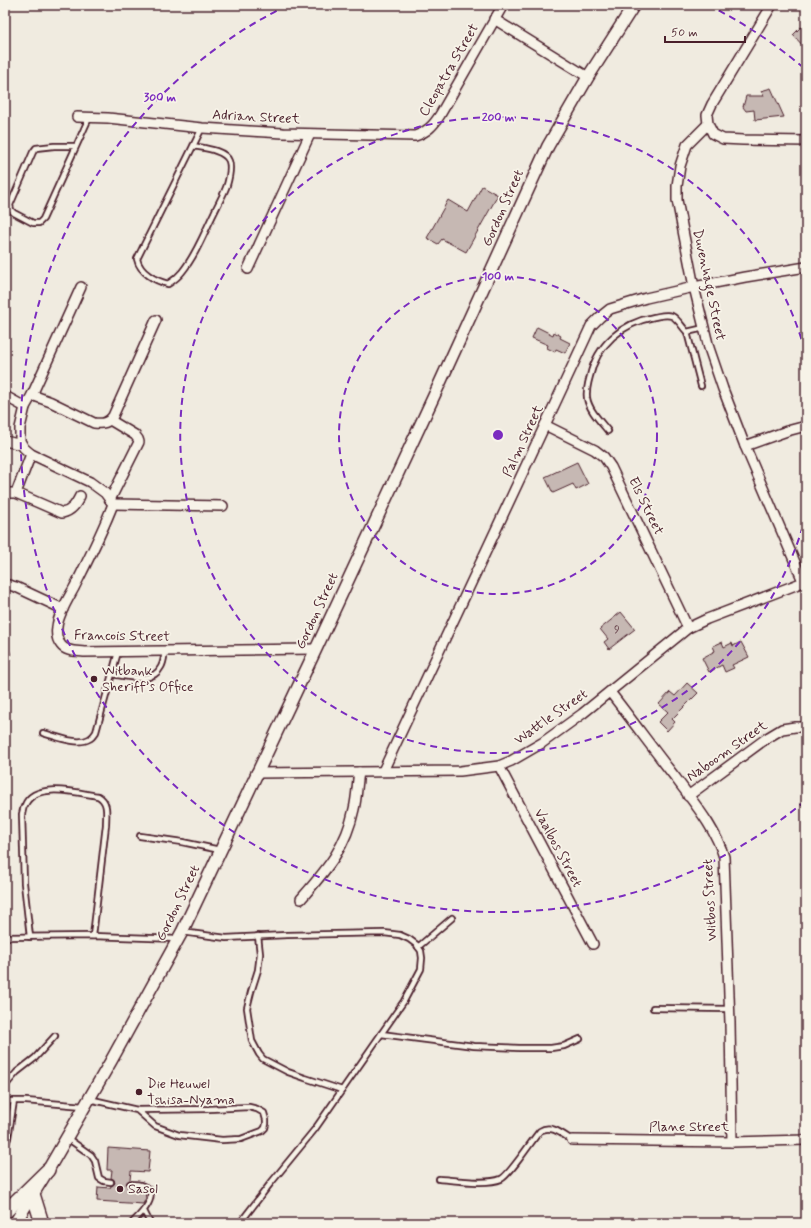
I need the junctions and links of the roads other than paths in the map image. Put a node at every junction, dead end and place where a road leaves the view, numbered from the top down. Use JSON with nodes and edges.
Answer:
{"nodes":[{"id":1,"x":502,"y":5,"type":"edge"},
{"id":2,"x":634,"y":5,"type":"edge"},
{"id":3,"x":772,"y":5,"type":"edge"},
{"id":4,"x":494,"y":19,"type":"junction"},
{"id":5,"x":588,"y":77,"type":"junction"},
{"id":6,"x":77,"y":117,"type":"dead end"},
{"id":7,"x":89,"y":118,"type":"junction"},
{"id":8,"x":708,"y":124,"type":"junction"},
{"id":9,"x":202,"y":128,"type":"junction"},
{"id":10,"x":431,"y":128,"type":"joint"},
{"id":11,"x":310,"y":134,"type":"junction"},
{"id":12,"x":806,"y":141,"type":"edge"},
{"id":13,"x":76,"y":146,"type":"junction"},
{"id":14,"x":193,"y":146,"type":"junction"},
{"id":15,"x":806,"y":267,"type":"edge"},
{"id":16,"x":248,"y":269,"type":"dead end"},
{"id":17,"x":81,"y":287,"type":"dead end"},
{"id":18,"x":694,"y":287,"type":"junction"},
{"id":19,"x":156,"y":320,"type":"dead end"},
{"id":20,"x":704,"y":328,"type":"junction"},
{"id":21,"x":686,"y":332,"type":"junction"},
{"id":22,"x":701,"y":386,"type":"dead end"},
{"id":23,"x":32,"y":395,"type":"junction"},
{"id":24,"x":5,"y":396,"type":"edge"},
{"id":25,"x":25,"y":407,"type":"junction"},
{"id":26,"x":110,"y":420,"type":"junction"},
{"id":27,"x":545,"y":425,"type":"junction"},
{"id":28,"x":806,"y":426,"type":"edge"},
{"id":29,"x":608,"y":431,"type":"dead end"},
{"id":30,"x":5,"y":441,"type":"edge"},
{"id":31,"x":22,"y":445,"type":"junction"},
{"id":32,"x":745,"y":446,"type":"junction"},
{"id":33,"x":32,"y":454,"type":"junction"},
{"id":34,"x":5,"y":493,"type":"edge"},
{"id":35,"x":16,"y":493,"type":"junction"},
{"id":36,"x":80,"y":496,"type":"dead end"},
{"id":37,"x":112,"y":502,"type":"junction"},
{"id":38,"x":223,"y":506,"type":"dead end"},
{"id":39,"x":804,"y":581,"type":"edge"},
{"id":40,"x":5,"y":584,"type":"edge"},
{"id":41,"x":64,"y":609,"type":"junction"},
{"id":42,"x":688,"y":628,"type":"junction"},
{"id":43,"x":316,"y":649,"type":"junction"},
{"id":44,"x":165,"y":651,"type":"junction"},
{"id":45,"x":118,"y":652,"type":"junction"},
{"id":46,"x":112,"y":674,"type":"junction"},
{"id":47,"x":610,"y":692,"type":"junction"},
{"id":48,"x":806,"y":727,"type":"edge"},
{"id":49,"x":43,"y":733,"type":"dead end"},
{"id":50,"x":499,"y":766,"type":"junction"},
{"id":51,"x":359,"y":772,"type":"junction"},
{"id":52,"x":384,"y":772,"type":"junction"},
{"id":53,"x":256,"y":773,"type":"junction"},
{"id":54,"x":688,"y":796,"type":"junction"},
{"id":55,"x":140,"y":836,"type":"dead end"},
{"id":56,"x":220,"y":850,"type":"junction"},
{"id":57,"x":301,"y":899,"type":"dead end"},
{"id":58,"x":452,"y":918,"type":"dead end"},
{"id":59,"x":180,"y":935,"type":"junction"},
{"id":60,"x":93,"y":936,"type":"junction"},
{"id":61,"x":258,"y":936,"type":"junction"},
{"id":62,"x":5,"y":937,"type":"edge"},
{"id":63,"x":30,"y":937,"type":"junction"},
{"id":64,"x":593,"y":944,"type":"dead end"},
{"id":65,"x":418,"y":947,"type":"junction"},
{"id":66,"x":653,"y":1008,"type":"dead end"},
{"id":67,"x":729,"y":1009,"type":"junction"},
{"id":68,"x":381,"y":1034,"type":"junction"},
{"id":69,"x":55,"y":1036,"type":"dead end"},
{"id":70,"x":580,"y":1039,"type":"dead end"},
{"id":71,"x":5,"y":1086,"type":"edge"},
{"id":72,"x":342,"y":1090,"type":"junction"},
{"id":73,"x":5,"y":1101,"type":"edge"},
{"id":74,"x":14,"y":1101,"type":"junction"},
{"id":75,"x":87,"y":1103,"type":"junction"},
{"id":76,"x":137,"y":1110,"type":"junction"},
{"id":77,"x":67,"y":1138,"type":"junction"},
{"id":78,"x":572,"y":1140,"type":"joint"},
{"id":79,"x":806,"y":1140,"type":"edge"},
{"id":80,"x":732,"y":1142,"type":"junction"},
{"id":81,"x":5,"y":1146,"type":"edge"},
{"id":82,"x":48,"y":1170,"type":"junction"},
{"id":83,"x":439,"y":1179,"type":"dead end"},
{"id":84,"x":111,"y":1182,"type":"dead end"},
{"id":85,"x":130,"y":1184,"type":"dead end"},
{"id":86,"x":33,"y":1194,"type":"junction"},
{"id":87,"x":144,"y":1211,"type":"junction"},
{"id":88,"x":5,"y":1212,"type":"edge"},
{"id":89,"x":16,"y":1223,"type":"edge"},
{"id":90,"x":42,"y":1223,"type":"edge"},
{"id":91,"x":132,"y":1223,"type":"edge"},
{"id":92,"x":150,"y":1223,"type":"edge"},
{"id":93,"x":240,"y":1223,"type":"edge"}],
"edges":[{"from":1,"to":4,"type":"street","name":"Cleopatra Street"},
{"from":2,"to":5,"type":"street","name":"Gordon Street"},
{"from":3,"to":8,"type":"street"},
{"from":4,"to":5,"type":"street"},
{"from":4,"to":10,"type":"street","name":"Cleopatra Street"},
{"from":5,"to":43,"type":"street","name":"Gordon Street"},
{"from":6,"to":7,"type":"street","name":"Adrian Street"},
{"from":7,"to":9,"type":"street","name":"Adrian Street"},
{"from":7,"to":13,"type":"lane"},
{"from":8,"to":12,"type":"street"},
{"from":8,"to":18,"type":"street","name":"Duvenhage Street"},
{"from":9,"to":11,"type":"street","name":"Adrian Street"},
{"from":9,"to":14,"type":"lane"},
{"from":10,"to":11,"type":"street","name":"Adrian Street"},
{"from":11,"to":16,"type":"street"},
{"from":13,"to":13,"type":"lane"},
{"from":14,"to":14,"type":"lane"},
{"from":15,"to":18,"type":"street","name":"Palm Street"},
{"from":17,"to":23,"type":"street"},
{"from":18,"to":20,"type":"street","name":"Duvenhage Street"},
{"from":18,"to":27,"type":"street","name":"Palm Street"},
{"from":19,"to":26,"type":"street"},
{"from":20,"to":21,"type":"lane"},
{"from":20,"to":32,"type":"street","name":"Duvenhage Street"},
{"from":21,"to":22,"type":"lane"},
{"from":21,"to":29,"type":"lane"},
{"from":23,"to":25,"type":"street"},
{"from":23,"to":26,"type":"street"},
{"from":24,"to":25,"type":"street"},
{"from":25,"to":31,"type":"street"},
{"from":26,"to":37,"type":"street","name":"Francois Street"},
{"from":27,"to":42,"type":"street","name":"Els Street"},
{"from":27,"to":52,"type":"street","name":"Palm Street"},
{"from":28,"to":32,"type":"street"},
{"from":30,"to":31,"type":"street"},
{"from":31,"to":33,"type":"street"},
{"from":32,"to":39,"type":"street","name":"Duvenhage Street"},
{"from":33,"to":35,"type":"street"},
{"from":33,"to":37,"type":"street"},
{"from":34,"to":35,"type":"street"},
{"from":35,"to":36,"type":"street"},
{"from":37,"to":38,"type":"street"},
{"from":37,"to":41,"type":"street","name":"Francois Street"},
{"from":39,"to":42,"type":"street","name":"Wattle Street"},
{"from":40,"to":41,"type":"street"},
{"from":41,"to":45,"type":"street","name":"Francois Street"},
{"from":42,"to":47,"type":"street","name":"Wattle Street"},
{"from":43,"to":44,"type":"street","name":"Francois Street"},
{"from":43,"to":53,"type":"street","name":"Gordon Street"},
{"from":44,"to":45,"type":"street","name":"Francois Street"},
{"from":44,"to":46,"type":"lane"},
{"from":45,"to":46,"type":"lane"},
{"from":46,"to":49,"type":"lane"},
{"from":47,"to":50,"type":"street","name":"Wattle Street"},
{"from":47,"to":54,"type":"street","name":"Witbos Street"},
{"from":48,"to":54,"type":"street","name":"Naboom Street"},
{"from":50,"to":52,"type":"street","name":"Wattle Street"},
{"from":50,"to":64,"type":"street","name":"Vaalbos Street"},
{"from":51,"to":52,"type":"street","name":"Wattle Street"},
{"from":51,"to":53,"type":"street","name":"Wattle Street"},
{"from":51,"to":57,"type":"street"},
{"from":53,"to":56,"type":"street","name":"Gordon Street"},
{"from":54,"to":67,"type":"street","name":"Witbos Street"},
{"from":55,"to":56,"type":"lane"},
{"from":56,"to":59,"type":"street","name":"Gordon Street"},
{"from":58,"to":65,"type":"lane"},
{"from":59,"to":60,"type":"lane"},
{"from":59,"to":61,"type":"lane"},
{"from":59,"to":75,"type":"street","name":"Gordon Street"},
{"from":60,"to":63,"type":"lane"},
{"from":60,"to":63,"type":"lane"},
{"from":61,"to":65,"type":"lane"},
{"from":61,"to":72,"type":"lane"},
{"from":62,"to":63,"type":"lane"},
{"from":65,"to":68,"type":"lane"},
{"from":66,"to":67,"type":"lane"},
{"from":67,"to":80,"type":"street","name":"Witbos Street"},
{"from":68,"to":70,"type":"lane"},
{"from":68,"to":72,"type":"lane"},
{"from":69,"to":71,"type":"lane"},
{"from":72,"to":93,"type":"lane"},
{"from":73,"to":74,"type":"lane"},
{"from":74,"to":75,"type":"lane"},
{"from":74,"to":81,"type":"lane"},
{"from":75,"to":76,"type":"lane"},
{"from":75,"to":77,"type":"street","name":"Gordon Street"},
{"from":76,"to":76,"type":"lane"},
{"from":77,"to":82,"type":"street","name":"Gordon Street"},
{"from":77,"to":84,"type":"lane"},
{"from":78,"to":80,"type":"street","name":"Plane Street"},
{"from":78,"to":83,"type":"lane"},
{"from":79,"to":80,"type":"street","name":"Plane Street"},
{"from":82,"to":86,"type":"street","name":"Gordon Street"},
{"from":82,"to":88,"type":"main road"},
{"from":85,"to":87,"type":"lane"},
{"from":86,"to":89,"type":"street","name":"Gordon Street"},
{"from":86,"to":90,"type":"main road"},
{"from":87,"to":91,"type":"lane"},
{"from":87,"to":92,"type":"lane"}]}
